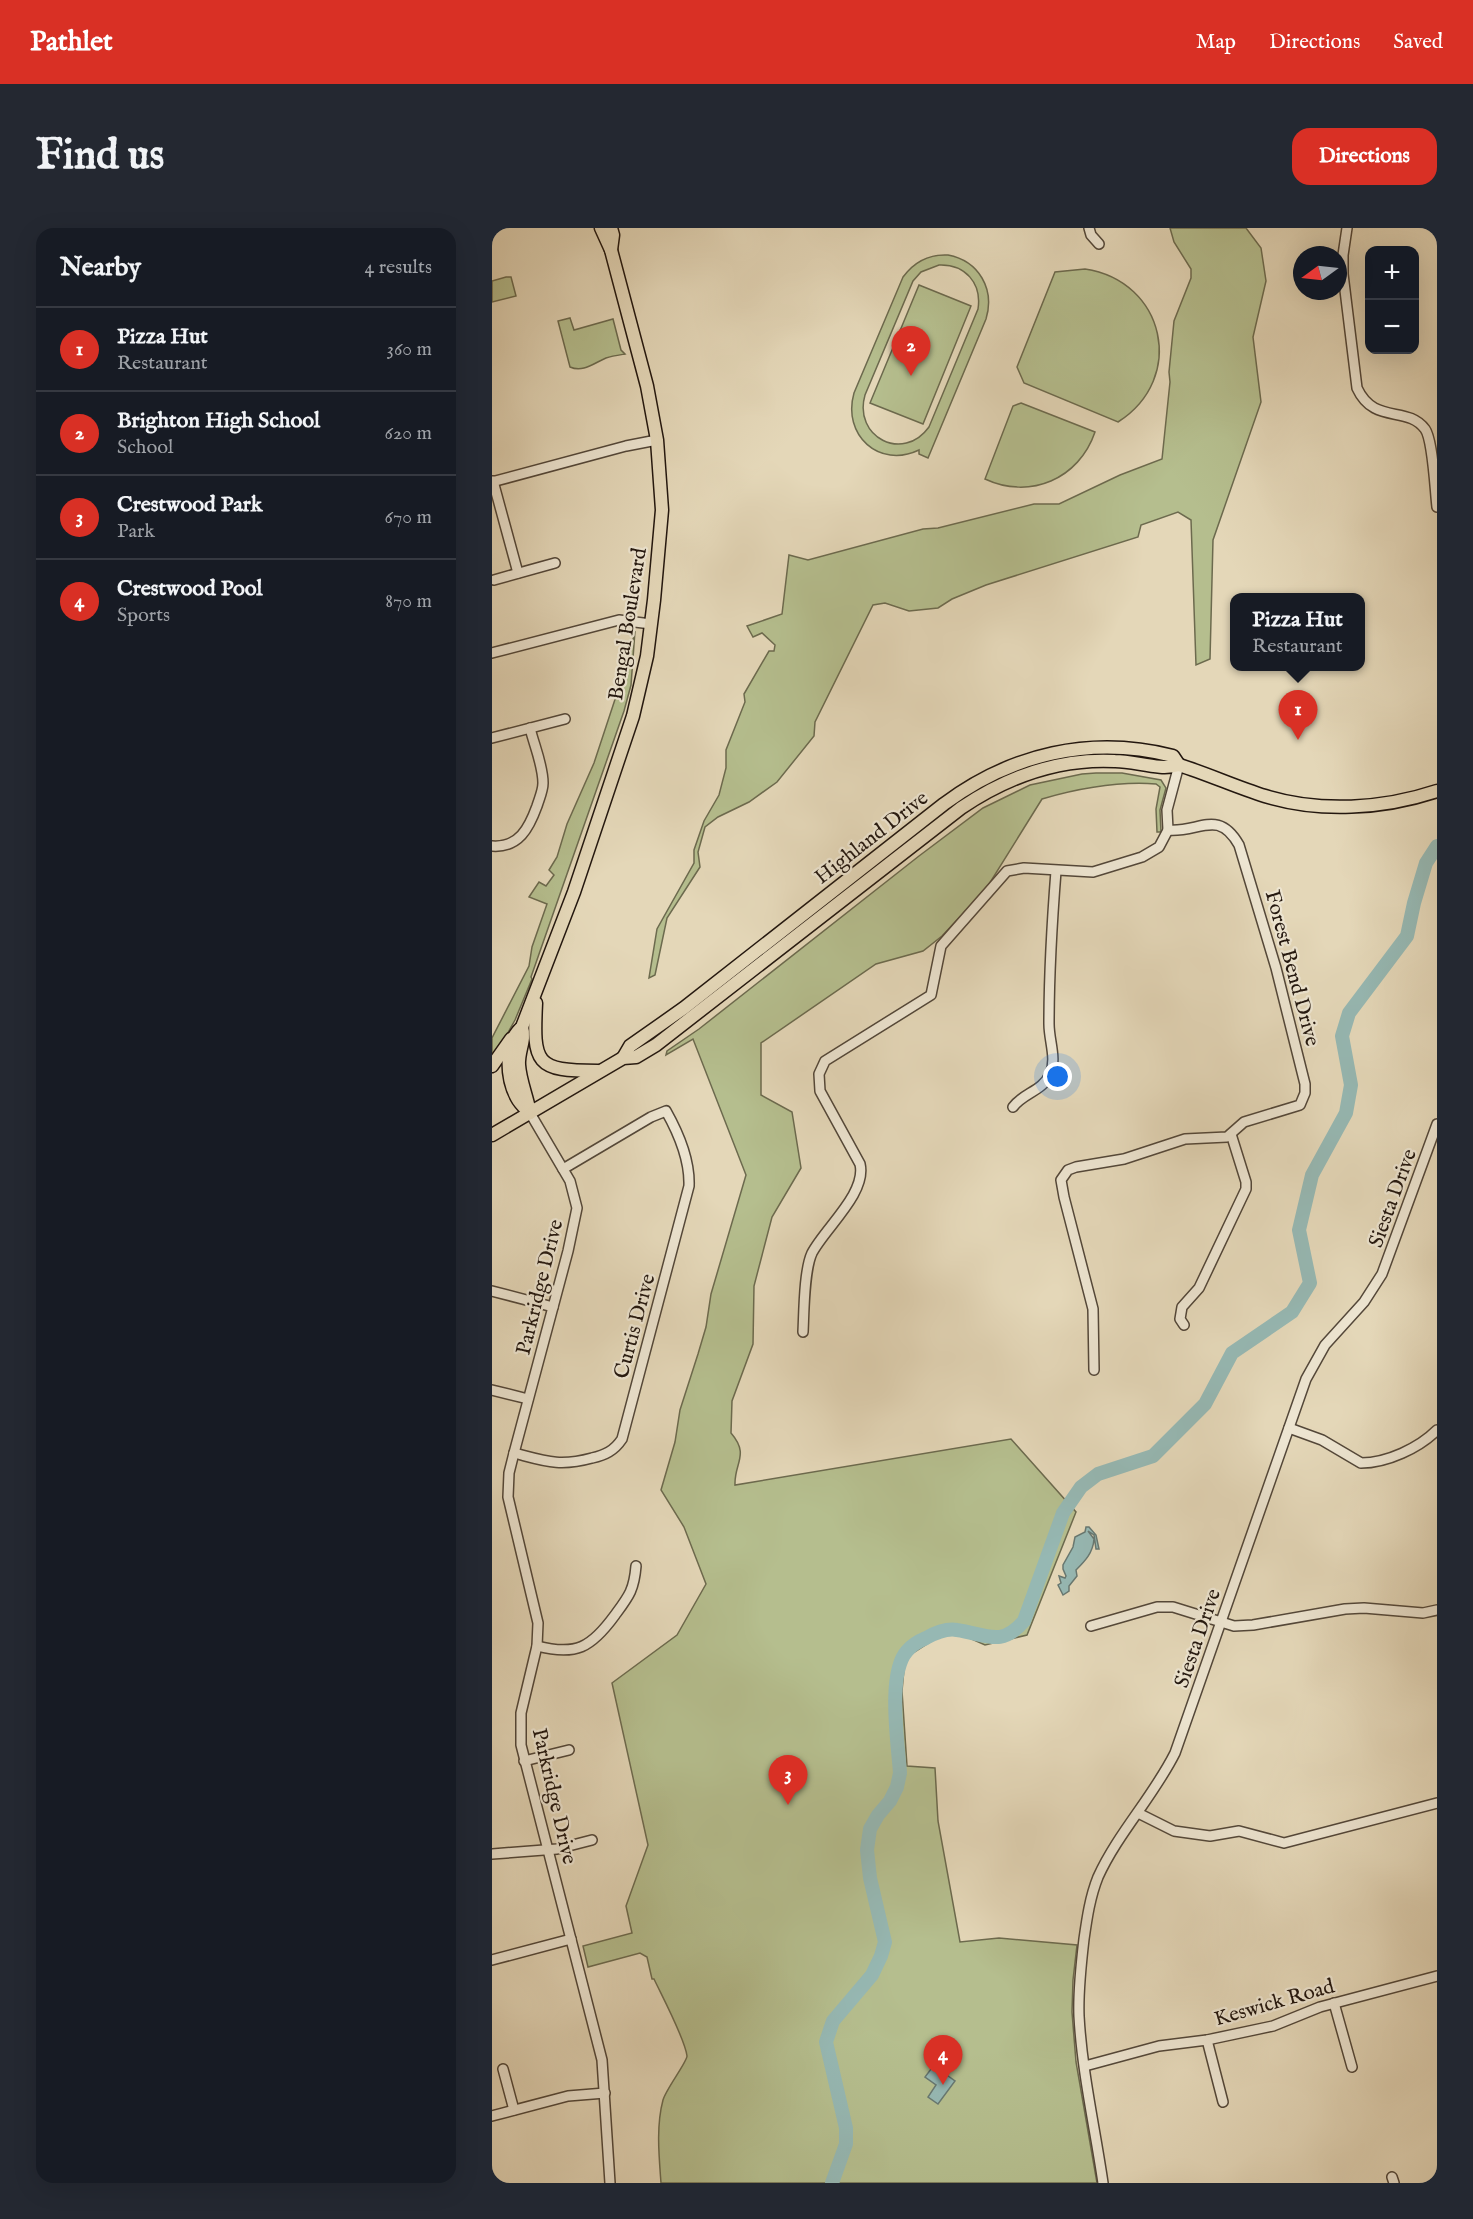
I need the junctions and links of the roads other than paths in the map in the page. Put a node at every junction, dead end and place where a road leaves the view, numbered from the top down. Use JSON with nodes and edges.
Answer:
{"nodes":[{"id":1,"x":601,"y":228,"type":"edge"},
{"id":2,"x":611,"y":228,"type":"edge"},
{"id":3,"x":1089,"y":228,"type":"edge"},
{"id":4,"x":1347,"y":228,"type":"edge"},
{"id":5,"x":1099,"y":244,"type":"dead end"},
{"id":6,"x":611,"y":250,"type":"junction"},
{"id":7,"x":657,"y":440,"type":"junction"},
{"id":8,"x":493,"y":481,"type":"edge"},
{"id":9,"x":1437,"y":507,"type":"edge"},
{"id":10,"x":555,"y":563,"type":"dead end"},
{"id":11,"x":518,"y":573,"type":"junction"},
{"id":12,"x":494,"y":580,"type":"dead end"},
{"id":13,"x":651,"y":624,"type":"junction"},
{"id":14,"x":492,"y":653,"type":"edge"},
{"id":15,"x":565,"y":719,"type":"dead end"},
{"id":16,"x":530,"y":728,"type":"junction"},
{"id":17,"x":492,"y":738,"type":"edge"},
{"id":18,"x":1179,"y":765,"type":"junction"},
{"id":19,"x":1437,"y":791,"type":"edge"},
{"id":20,"x":1168,"y":830,"type":"junction"},
{"id":21,"x":492,"y":846,"type":"edge"},
{"id":22,"x":1056,"y":871,"type":"junction"},
{"id":23,"x":536,"y":993,"type":"junction"},
{"id":24,"x":519,"y":1030,"type":"junction"},
{"id":25,"x":492,"y":1066,"type":"edge"},
{"id":26,"x":599,"y":1071,"type":"junction"},
{"id":27,"x":1013,"y":1107,"type":"dead end"},
{"id":28,"x":530,"y":1113,"type":"junction"},
{"id":29,"x":1437,"y":1124,"type":"edge"},
{"id":30,"x":1231,"y":1134,"type":"junction"},
{"id":31,"x":492,"y":1135,"type":"edge"},
{"id":32,"x":563,"y":1169,"type":"junction"},
{"id":33,"x":492,"y":1291,"type":"edge"},
{"id":34,"x":553,"y":1307,"type":"junction"},
{"id":35,"x":1184,"y":1325,"type":"dead end"},
{"id":36,"x":803,"y":1332,"type":"dead end"},
{"id":37,"x":1094,"y":1370,"type":"dead end"},
{"id":38,"x":492,"y":1390,"type":"edge"},
{"id":39,"x":528,"y":1399,"type":"junction"},
{"id":40,"x":1289,"y":1428,"type":"junction"},
{"id":41,"x":1437,"y":1430,"type":"edge"},
{"id":42,"x":514,"y":1453,"type":"junction"},
{"id":43,"x":636,"y":1566,"type":"dead end"},
{"id":44,"x":1437,"y":1610,"type":"edge"},
{"id":45,"x":1221,"y":1623,"type":"junction"},
{"id":46,"x":1091,"y":1626,"type":"dead end"},
{"id":47,"x":537,"y":1646,"type":"junction"},
{"id":48,"x":569,"y":1750,"type":"dead end"},
{"id":49,"x":524,"y":1761,"type":"junction"},
{"id":50,"x":1437,"y":1803,"type":"edge"},
{"id":51,"x":1138,"y":1813,"type":"junction"},
{"id":52,"x":592,"y":1840,"type":"dead end"},
{"id":53,"x":547,"y":1849,"type":"junction"},
{"id":54,"x":492,"y":1854,"type":"edge"},
{"id":55,"x":571,"y":1939,"type":"junction"},
{"id":56,"x":492,"y":1960,"type":"edge"},
{"id":57,"x":1437,"y":1976,"type":"edge"},
{"id":58,"x":1334,"y":2003,"type":"junction"},
{"id":59,"x":1207,"y":2040,"type":"junction"},
{"id":60,"x":1085,"y":2066,"type":"junction"},
{"id":61,"x":1352,"y":2067,"type":"dead end"},
{"id":62,"x":503,"y":2069,"type":"dead end"},
{"id":63,"x":605,"y":2093,"type":"junction"},
{"id":64,"x":1223,"y":2102,"type":"dead end"},
{"id":65,"x":514,"y":2110,"type":"junction"},
{"id":66,"x":492,"y":2116,"type":"edge"},
{"id":67,"x":610,"y":2183,"type":"edge"},
{"id":68,"x":1103,"y":2183,"type":"edge"}],
"edges":[{"from":1,"to":6,"type":"main road","name":"Bengal Boulevard"},
{"from":2,"to":6,"type":"main road","name":"Bengal Boulevard"},
{"from":3,"to":5,"type":"street"},
{"from":4,"to":9,"type":"street"},
{"from":6,"to":7,"type":"main road","name":"Bengal Boulevard"},
{"from":7,"to":8,"type":"street"},
{"from":7,"to":13,"type":"main road","name":"Bengal Boulevard"},
{"from":8,"to":11,"type":"street"},
{"from":10,"to":11,"type":"street"},
{"from":11,"to":12,"type":"street"},
{"from":13,"to":14,"type":"street"},
{"from":13,"to":23,"type":"main road","name":"Bengal Boulevard"},
{"from":15,"to":16,"type":"street"},
{"from":16,"to":17,"type":"street"},
{"from":16,"to":21,"type":"street"},
{"from":18,"to":19,"type":"main road","name":"Highland Drive"},
{"from":18,"to":20,"type":"street"},
{"from":18,"to":26,"type":"main road","name":"Highland Drive"},
{"from":20,"to":22,"type":"street"},
{"from":20,"to":30,"type":"street","name":"Forest Bend Drive"},
{"from":22,"to":27,"type":"street"},
{"from":22,"to":36,"type":"street"},
{"from":23,"to":24,"type":"main road","name":"Bengal Boulevard"},
{"from":23,"to":26,"type":"main road"},
{"from":24,"to":25,"type":"main road"},
{"from":24,"to":28,"type":"main road","name":"Bengal Boulevard"},
{"from":26,"to":28,"type":"main road","name":"Highland Drive"},
{"from":28,"to":31,"type":"main road","name":"Highland Drive"},
{"from":28,"to":32,"type":"street","name":"Parkridge Drive"},
{"from":29,"to":40,"type":"street","name":"Siesta Drive"},
{"from":30,"to":35,"type":"street"},
{"from":30,"to":37,"type":"street","name":"Forest Bend Drive"},
{"from":32,"to":34,"type":"street","name":"Parkridge Drive"},
{"from":32,"to":42,"type":"street","name":"Curtis Drive"},
{"from":33,"to":34,"type":"street"},
{"from":34,"to":39,"type":"street","name":"Parkridge Drive"},
{"from":38,"to":39,"type":"street"},
{"from":39,"to":42,"type":"street","name":"Parkridge Drive"},
{"from":40,"to":41,"type":"street"},
{"from":40,"to":45,"type":"street","name":"Siesta Drive"},
{"from":42,"to":47,"type":"street","name":"Parkridge Drive"},
{"from":43,"to":47,"type":"street"},
{"from":44,"to":45,"type":"street"},
{"from":45,"to":46,"type":"street"},
{"from":45,"to":51,"type":"street","name":"Siesta Drive"},
{"from":47,"to":49,"type":"street","name":"Parkridge Drive"},
{"from":48,"to":49,"type":"street"},
{"from":49,"to":53,"type":"street","name":"Parkridge Drive"},
{"from":50,"to":51,"type":"street"},
{"from":51,"to":60,"type":"street","name":"Siesta Drive"},
{"from":52,"to":53,"type":"street"},
{"from":53,"to":54,"type":"street"},
{"from":53,"to":55,"type":"street","name":"Parkridge Drive"},
{"from":55,"to":56,"type":"street"},
{"from":55,"to":63,"type":"street","name":"Parkridge Drive"},
{"from":57,"to":58,"type":"street","name":"Keswick Road"},
{"from":58,"to":59,"type":"street","name":"Keswick Road"},
{"from":58,"to":61,"type":"street"},
{"from":59,"to":60,"type":"street","name":"Keswick Road"},
{"from":59,"to":64,"type":"street"},
{"from":60,"to":68,"type":"street","name":"Siesta Drive"},
{"from":62,"to":65,"type":"street"},
{"from":63,"to":65,"type":"street"},
{"from":63,"to":67,"type":"street","name":"Parkridge Drive"},
{"from":65,"to":66,"type":"street"}]}
